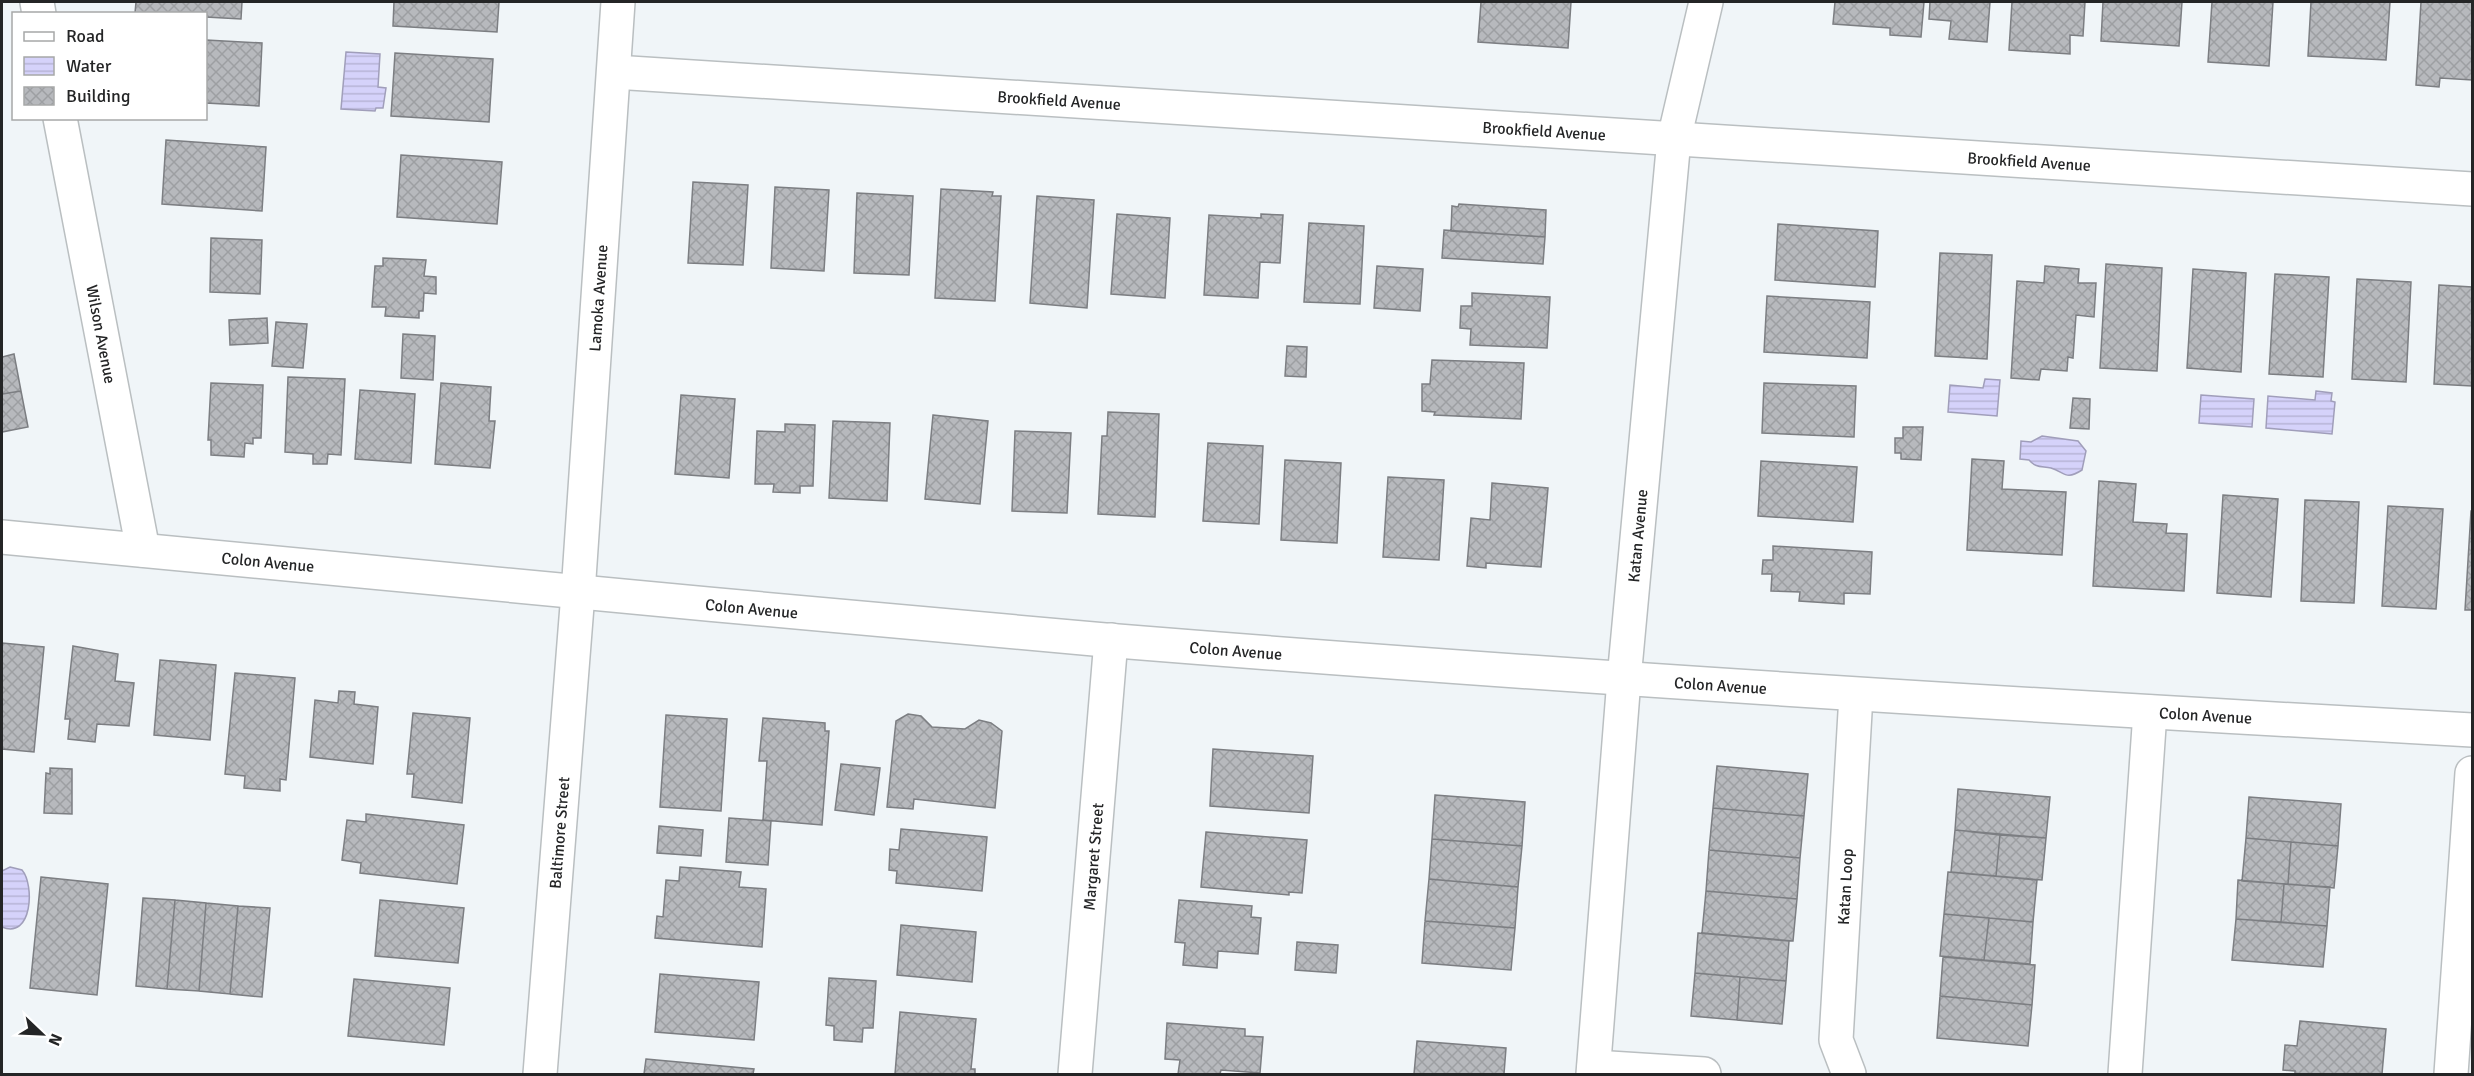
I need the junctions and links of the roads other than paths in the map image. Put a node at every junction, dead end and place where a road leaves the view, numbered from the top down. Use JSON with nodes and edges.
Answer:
{"nodes":[{"id":1,"x":618,"y":2,"type":"edge"},
{"id":2,"x":1706,"y":2,"type":"edge"},
{"id":3,"x":614,"y":72,"type":"junction"},
{"id":4,"x":60,"y":120,"type":"edge"},
{"id":5,"x":1674,"y":139,"type":"junction"},
{"id":6,"x":2472,"y":189,"type":"edge"},
{"id":7,"x":2,"y":537,"type":"edge"},
{"id":8,"x":143,"y":550,"type":"junction"},
{"id":9,"x":578,"y":593,"type":"junction"},
{"id":10,"x":1111,"y":640,"type":"junction"},
{"id":11,"x":1624,"y":679,"type":"junction"},
{"id":12,"x":1856,"y":695,"type":"junction"},
{"id":13,"x":2150,"y":712,"type":"junction"},
{"id":14,"x":2472,"y":730,"type":"edge"},
{"id":15,"x":2472,"y":773,"type":"edge"},
{"id":16,"x":1594,"y":1071,"type":"edge"},
{"id":17,"x":540,"y":1074,"type":"edge"},
{"id":18,"x":1075,"y":1074,"type":"edge"},
{"id":19,"x":1704,"y":1074,"type":"edge"},
{"id":20,"x":1849,"y":1074,"type":"edge"},
{"id":21,"x":2125,"y":1074,"type":"edge"},
{"id":22,"x":2451,"y":1074,"type":"edge"}],
"edges":[{"from":1,"to":3,"type":"street","name":"Lamoka Avenue"},
{"from":2,"to":5,"type":"street","name":"Katan Avenue"},
{"from":3,"to":5,"type":"street","name":"Brookfield Avenue"},
{"from":3,"to":9,"type":"street","name":"Lamoka Avenue"},
{"from":4,"to":8,"type":"street","name":"Wilson Avenue"},
{"from":5,"to":6,"type":"street","name":"Brookfield Avenue"},
{"from":5,"to":11,"type":"street","name":"Katan Avenue"},
{"from":7,"to":8,"type":"street","name":"Colon Avenue"},
{"from":8,"to":9,"type":"street","name":"Colon Avenue"},
{"from":9,"to":10,"type":"street","name":"Colon Avenue"},
{"from":9,"to":17,"type":"street","name":"Baltimore Street"},
{"from":10,"to":11,"type":"street","name":"Colon Avenue"},
{"from":10,"to":18,"type":"street","name":"Margaret Street"},
{"from":11,"to":12,"type":"street","name":"Colon Avenue"},
{"from":11,"to":16,"type":"street","name":"Katan Avenue"},
{"from":12,"to":13,"type":"street","name":"Colon Avenue"},
{"from":12,"to":20,"type":"street","name":"Katan Loop"},
{"from":13,"to":14,"type":"street","name":"Colon Avenue"},
{"from":13,"to":21,"type":"street"},
{"from":15,"to":22,"type":"street"},
{"from":16,"to":19,"type":"street"}]}
